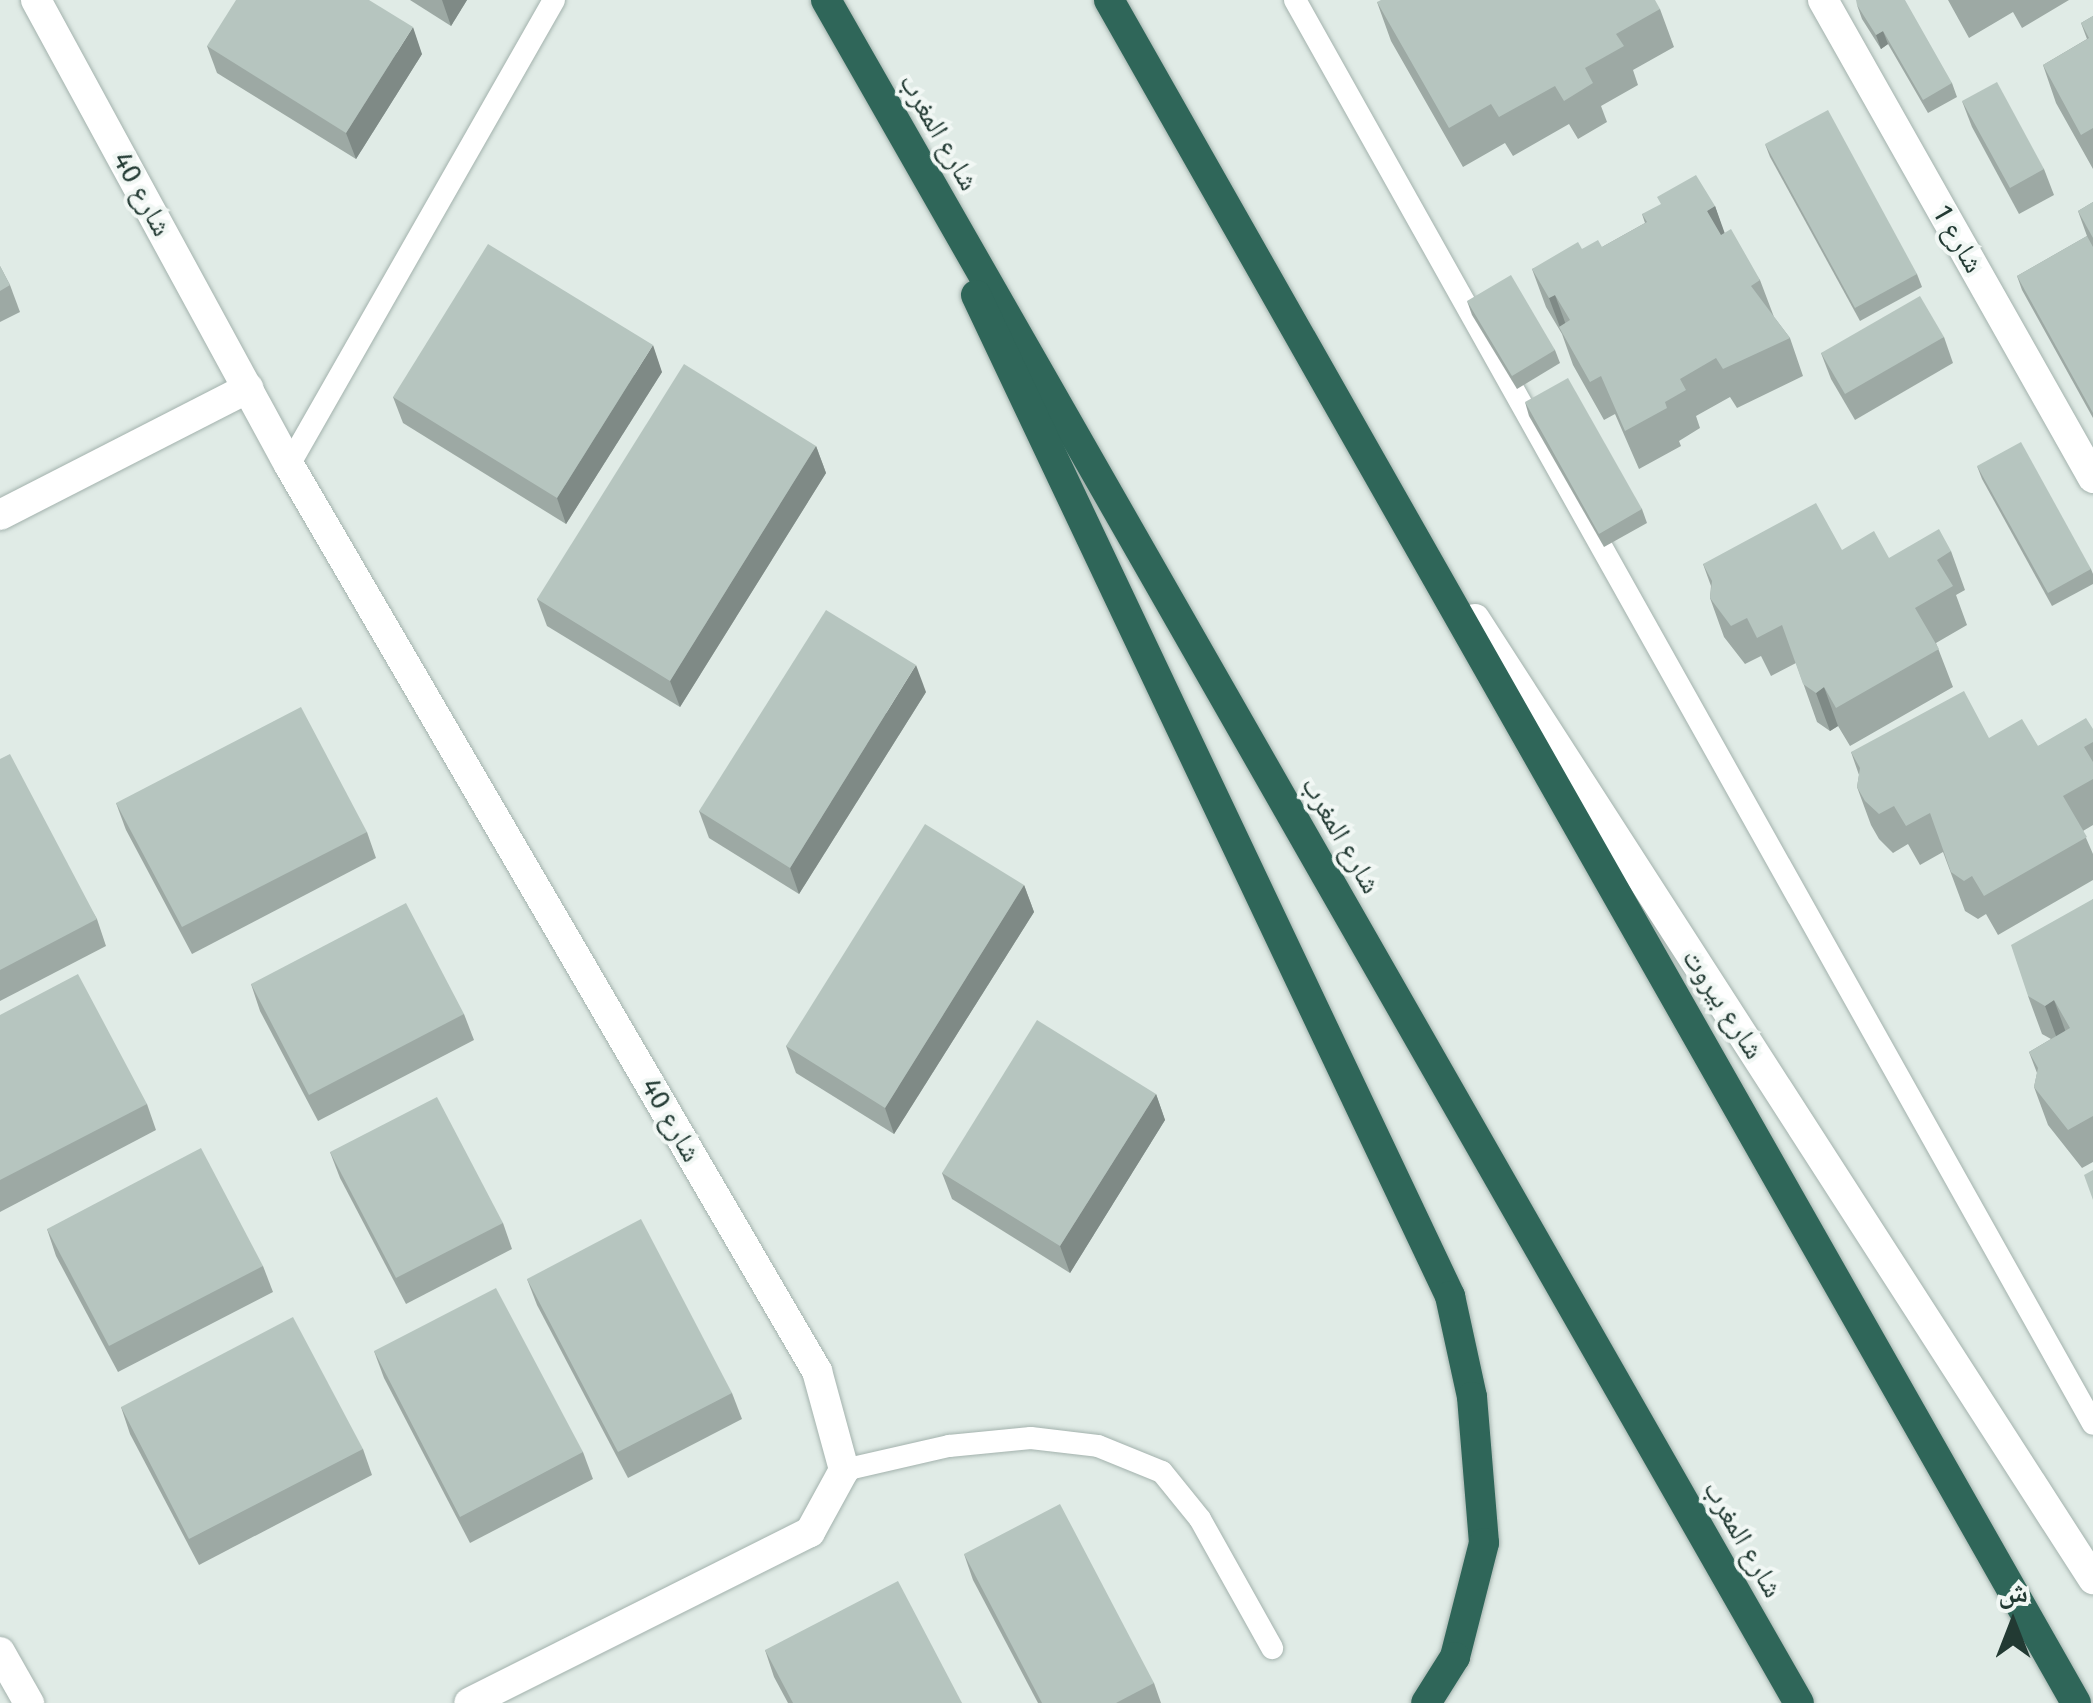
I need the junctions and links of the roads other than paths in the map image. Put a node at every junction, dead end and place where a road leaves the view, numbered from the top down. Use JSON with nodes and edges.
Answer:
{"nodes":[{"id":1,"x":36,"y":0,"type":"edge"},
{"id":2,"x":554,"y":0,"type":"edge"},
{"id":3,"x":826,"y":0,"type":"edge"},
{"id":4,"x":1109,"y":0,"type":"edge"},
{"id":5,"x":1294,"y":0,"type":"edge"},
{"id":6,"x":1822,"y":0,"type":"edge"},
{"id":7,"x":920,"y":164,"type":"junction"},
{"id":8,"x":248,"y":388,"type":"junction"},
{"id":9,"x":1353,"y":429,"type":"junction"},
{"id":10,"x":289,"y":465,"type":"junction"},
{"id":11,"x":2093,"y":478,"type":"edge"},
{"id":12,"x":0,"y":515,"type":"edge"},
{"id":13,"x":2093,"y":1424,"type":"edge"},
{"id":14,"x":844,"y":1470,"type":"junction"},
{"id":15,"x":2093,"y":1579,"type":"edge"},
{"id":16,"x":1272,"y":1648,"type":"dead end"},
{"id":17,"x":0,"y":1652,"type":"edge"},
{"id":18,"x":29,"y":1703,"type":"edge"},
{"id":19,"x":470,"y":1703,"type":"edge"},
{"id":20,"x":1426,"y":1703,"type":"edge"},
{"id":21,"x":1800,"y":1703,"type":"edge"},
{"id":22,"x":2076,"y":1703,"type":"edge"}],
"edges":[{"from":1,"to":8,"type":"street","name":"شارع 40"},
{"from":2,"to":10,"type":"lane"},
{"from":3,"to":7,"type":"highway","name":"شارع المغرب"},
{"from":4,"to":9,"type":"highway"},
{"from":5,"to":13,"type":"lane"},
{"from":6,"to":11,"type":"street","name":"شارع 1"},
{"from":7,"to":20,"type":"highway"},
{"from":7,"to":21,"type":"highway","name":"شارع المغرب"},
{"from":8,"to":10,"type":"street","name":"شارع 40"},
{"from":8,"to":12,"type":"street"},
{"from":9,"to":15,"type":"street","name":"شارع بيروت"},
{"from":9,"to":22,"type":"highway"},
{"from":10,"to":14,"type":"street","name":"شارع 40"},
{"from":14,"to":16,"type":"lane"},
{"from":14,"to":19,"type":"street"},
{"from":17,"to":18,"type":"street"}]}
